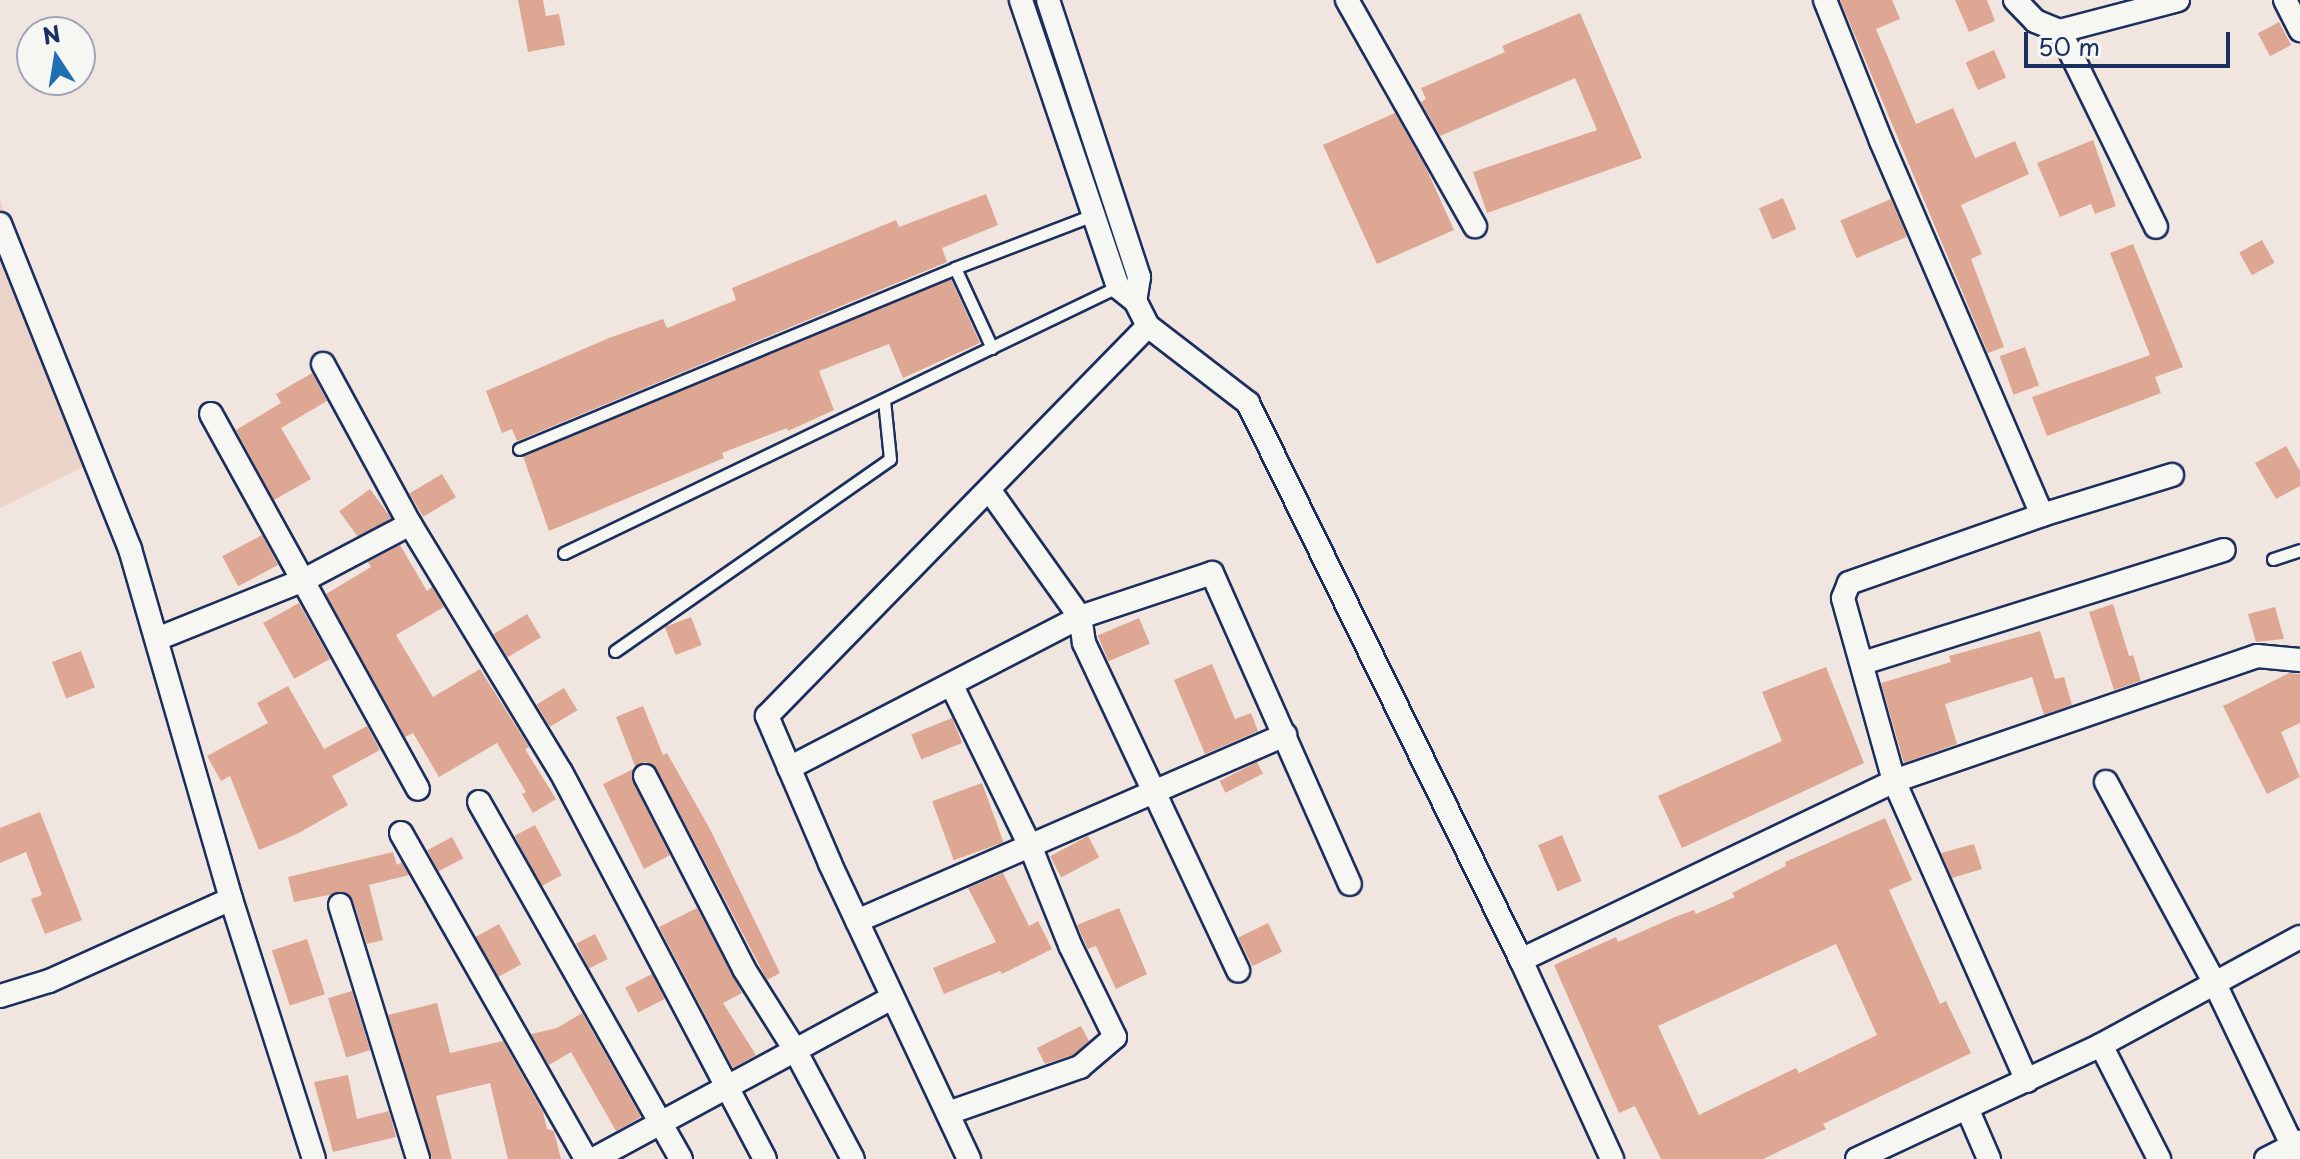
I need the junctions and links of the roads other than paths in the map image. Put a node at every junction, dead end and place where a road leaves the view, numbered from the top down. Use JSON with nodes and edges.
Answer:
{"nodes":[{"id":1,"x":1021,"y":0,"type":"edge"},
{"id":2,"x":1048,"y":0,"type":"edge"},
{"id":3,"x":1347,"y":0,"type":"edge"},
{"id":4,"x":1825,"y":0,"type":"edge"},
{"id":5,"x":2015,"y":0,"type":"edge"},
{"id":6,"x":2178,"y":0,"type":"edge"},
{"id":7,"x":2285,"y":0,"type":"edge"},
{"id":8,"x":2300,"y":30,"type":"edge"},
{"id":9,"x":2060,"y":31,"type":"junction"},
{"id":10,"x":1093,"y":215,"type":"junction"},
{"id":11,"x":0,"y":224,"type":"edge"},
{"id":12,"x":1475,"y":226,"type":"dead end"},
{"id":13,"x":2156,"y":227,"type":"dead end"},
{"id":14,"x":955,"y":268,"type":"junction"},
{"id":15,"x":8,"y":269,"type":"edge"},
{"id":16,"x":1127,"y":294,"type":"junction"},
{"id":17,"x":1148,"y":326,"type":"junction"},
{"id":18,"x":992,"y":348,"type":"junction"},
{"id":19,"x":323,"y":364,"type":"dead end"},
{"id":20,"x":884,"y":400,"type":"junction"},
{"id":21,"x":211,"y":414,"type":"dead end"},
{"id":22,"x":519,"y":449,"type":"dead end"},
{"id":23,"x":2172,"y":475,"type":"dead end"},
{"id":24,"x":990,"y":491,"type":"junction"},
{"id":25,"x":2042,"y":515,"type":"junction"},
{"id":26,"x":410,"y":524,"type":"junction"},
{"id":27,"x":2224,"y":550,"type":"dead end"},
{"id":28,"x":2300,"y":550,"type":"edge"},
{"id":29,"x":564,"y":553,"type":"dead end"},
{"id":30,"x":2273,"y":559,"type":"dead end"},
{"id":31,"x":304,"y":580,"type":"junction"},
{"id":32,"x":1080,"y":617,"type":"junction"},
{"id":33,"x":157,"y":639,"type":"junction"},
{"id":34,"x":615,"y":651,"type":"dead end"},
{"id":35,"x":2300,"y":660,"type":"edge"},
{"id":36,"x":1863,"y":663,"type":"junction"},
{"id":37,"x":951,"y":684,"type":"junction"},
{"id":38,"x":1285,"y":735,"type":"junction"},
{"id":39,"x":789,"y":768,"type":"junction"},
{"id":40,"x":645,"y":776,"type":"dead end"},
{"id":41,"x":1894,"y":781,"type":"junction"},
{"id":42,"x":2106,"y":782,"type":"dead end"},
{"id":43,"x":418,"y":789,"type":"dead end"},
{"id":44,"x":1156,"y":793,"type":"junction"},
{"id":45,"x":479,"y":802,"type":"dead end"},
{"id":46,"x":401,"y":833,"type":"dead end"},
{"id":47,"x":1031,"y":848,"type":"junction"},
{"id":48,"x":1350,"y":884,"type":"dead end"},
{"id":49,"x":231,"y":899,"type":"junction"},
{"id":50,"x":340,"y":905,"type":"dead end"},
{"id":51,"x":857,"y":921,"type":"junction"},
{"id":52,"x":2300,"y":937,"type":"edge"},
{"id":53,"x":1521,"y":960,"type":"junction"},
{"id":54,"x":1238,"y":971,"type":"dead end"},
{"id":55,"x":2215,"y":984,"type":"junction"},
{"id":56,"x":0,"y":996,"type":"edge"},
{"id":57,"x":892,"y":998,"type":"junction"},
{"id":58,"x":2101,"y":1045,"type":"junction"},
{"id":59,"x":795,"y":1050,"type":"junction"},
{"id":60,"x":2027,"y":1081,"type":"junction"},
{"id":61,"x":727,"y":1087,"type":"junction"},
{"id":62,"x":1967,"y":1108,"type":"junction"},
{"id":63,"x":948,"y":1113,"type":"junction"},
{"id":64,"x":661,"y":1123,"type":"junction"},
{"id":65,"x":2297,"y":1149,"type":"edge"},
{"id":66,"x":314,"y":1159,"type":"edge"},
{"id":67,"x":418,"y":1159,"type":"edge"},
{"id":68,"x":586,"y":1159,"type":"edge"},
{"id":69,"x":594,"y":1159,"type":"edge"},
{"id":70,"x":681,"y":1159,"type":"edge"},
{"id":71,"x":765,"y":1159,"type":"edge"},
{"id":72,"x":853,"y":1159,"type":"edge"},
{"id":73,"x":969,"y":1159,"type":"edge"},
{"id":74,"x":1612,"y":1159,"type":"edge"},
{"id":75,"x":1857,"y":1159,"type":"edge"},
{"id":76,"x":1989,"y":1159,"type":"edge"},
{"id":77,"x":2159,"y":1159,"type":"edge"},
{"id":78,"x":2266,"y":1159,"type":"edge"}],
"edges":[{"from":1,"to":10,"type":"street"},
{"from":2,"to":16,"type":"street"},
{"from":3,"to":12,"type":"street"},
{"from":4,"to":25,"type":"street"},
{"from":5,"to":9,"type":"street"},
{"from":6,"to":9,"type":"street"},
{"from":7,"to":8,"type":"street"},
{"from":9,"to":13,"type":"street"},
{"from":10,"to":14,"type":"lane"},
{"from":10,"to":16,"type":"street"},
{"from":11,"to":15,"type":"street"},
{"from":14,"to":18,"type":"lane"},
{"from":14,"to":22,"type":"lane"},
{"from":15,"to":33,"type":"street"},
{"from":16,"to":17,"type":"street"},
{"from":16,"to":18,"type":"lane"},
{"from":17,"to":24,"type":"street"},
{"from":17,"to":53,"type":"street"},
{"from":18,"to":20,"type":"lane"},
{"from":19,"to":26,"type":"street"},
{"from":20,"to":29,"type":"lane"},
{"from":20,"to":34,"type":"lane"},
{"from":21,"to":31,"type":"street"},
{"from":23,"to":25,"type":"street"},
{"from":24,"to":32,"type":"street"},
{"from":24,"to":39,"type":"street"},
{"from":25,"to":36,"type":"street"},
{"from":26,"to":31,"type":"street"},
{"from":26,"to":61,"type":"street"},
{"from":27,"to":36,"type":"street"},
{"from":28,"to":30,"type":"lane"},
{"from":31,"to":33,"type":"street"},
{"from":31,"to":43,"type":"street"},
{"from":32,"to":37,"type":"street"},
{"from":32,"to":38,"type":"street"},
{"from":32,"to":44,"type":"street"},
{"from":33,"to":49,"type":"street"},
{"from":35,"to":41,"type":"street"},
{"from":36,"to":41,"type":"street"},
{"from":37,"to":39,"type":"street"},
{"from":37,"to":47,"type":"street"},
{"from":38,"to":44,"type":"street"},
{"from":38,"to":48,"type":"street"},
{"from":39,"to":51,"type":"street"},
{"from":40,"to":59,"type":"street"},
{"from":41,"to":53,"type":"street"},
{"from":41,"to":60,"type":"street"},
{"from":42,"to":55,"type":"street"},
{"from":44,"to":47,"type":"street"},
{"from":44,"to":54,"type":"street"},
{"from":45,"to":64,"type":"street"},
{"from":46,"to":68,"type":"street"},
{"from":47,"to":51,"type":"street"},
{"from":47,"to":63,"type":"street"},
{"from":49,"to":56,"type":"street"},
{"from":49,"to":66,"type":"street"},
{"from":50,"to":67,"type":"street"},
{"from":51,"to":57,"type":"street"},
{"from":52,"to":55,"type":"street"},
{"from":53,"to":74,"type":"street"},
{"from":55,"to":58,"type":"street"},
{"from":55,"to":65,"type":"street"},
{"from":57,"to":59,"type":"street"},
{"from":57,"to":63,"type":"street"},
{"from":58,"to":60,"type":"street"},
{"from":58,"to":77,"type":"street"},
{"from":59,"to":61,"type":"street"},
{"from":59,"to":72,"type":"street"},
{"from":60,"to":62,"type":"street"},
{"from":61,"to":64,"type":"street"},
{"from":61,"to":71,"type":"street"},
{"from":62,"to":75,"type":"street"},
{"from":62,"to":76,"type":"street"},
{"from":63,"to":73,"type":"street"},
{"from":64,"to":69,"type":"street"},
{"from":64,"to":70,"type":"street"},
{"from":65,"to":78,"type":"street"}]}
